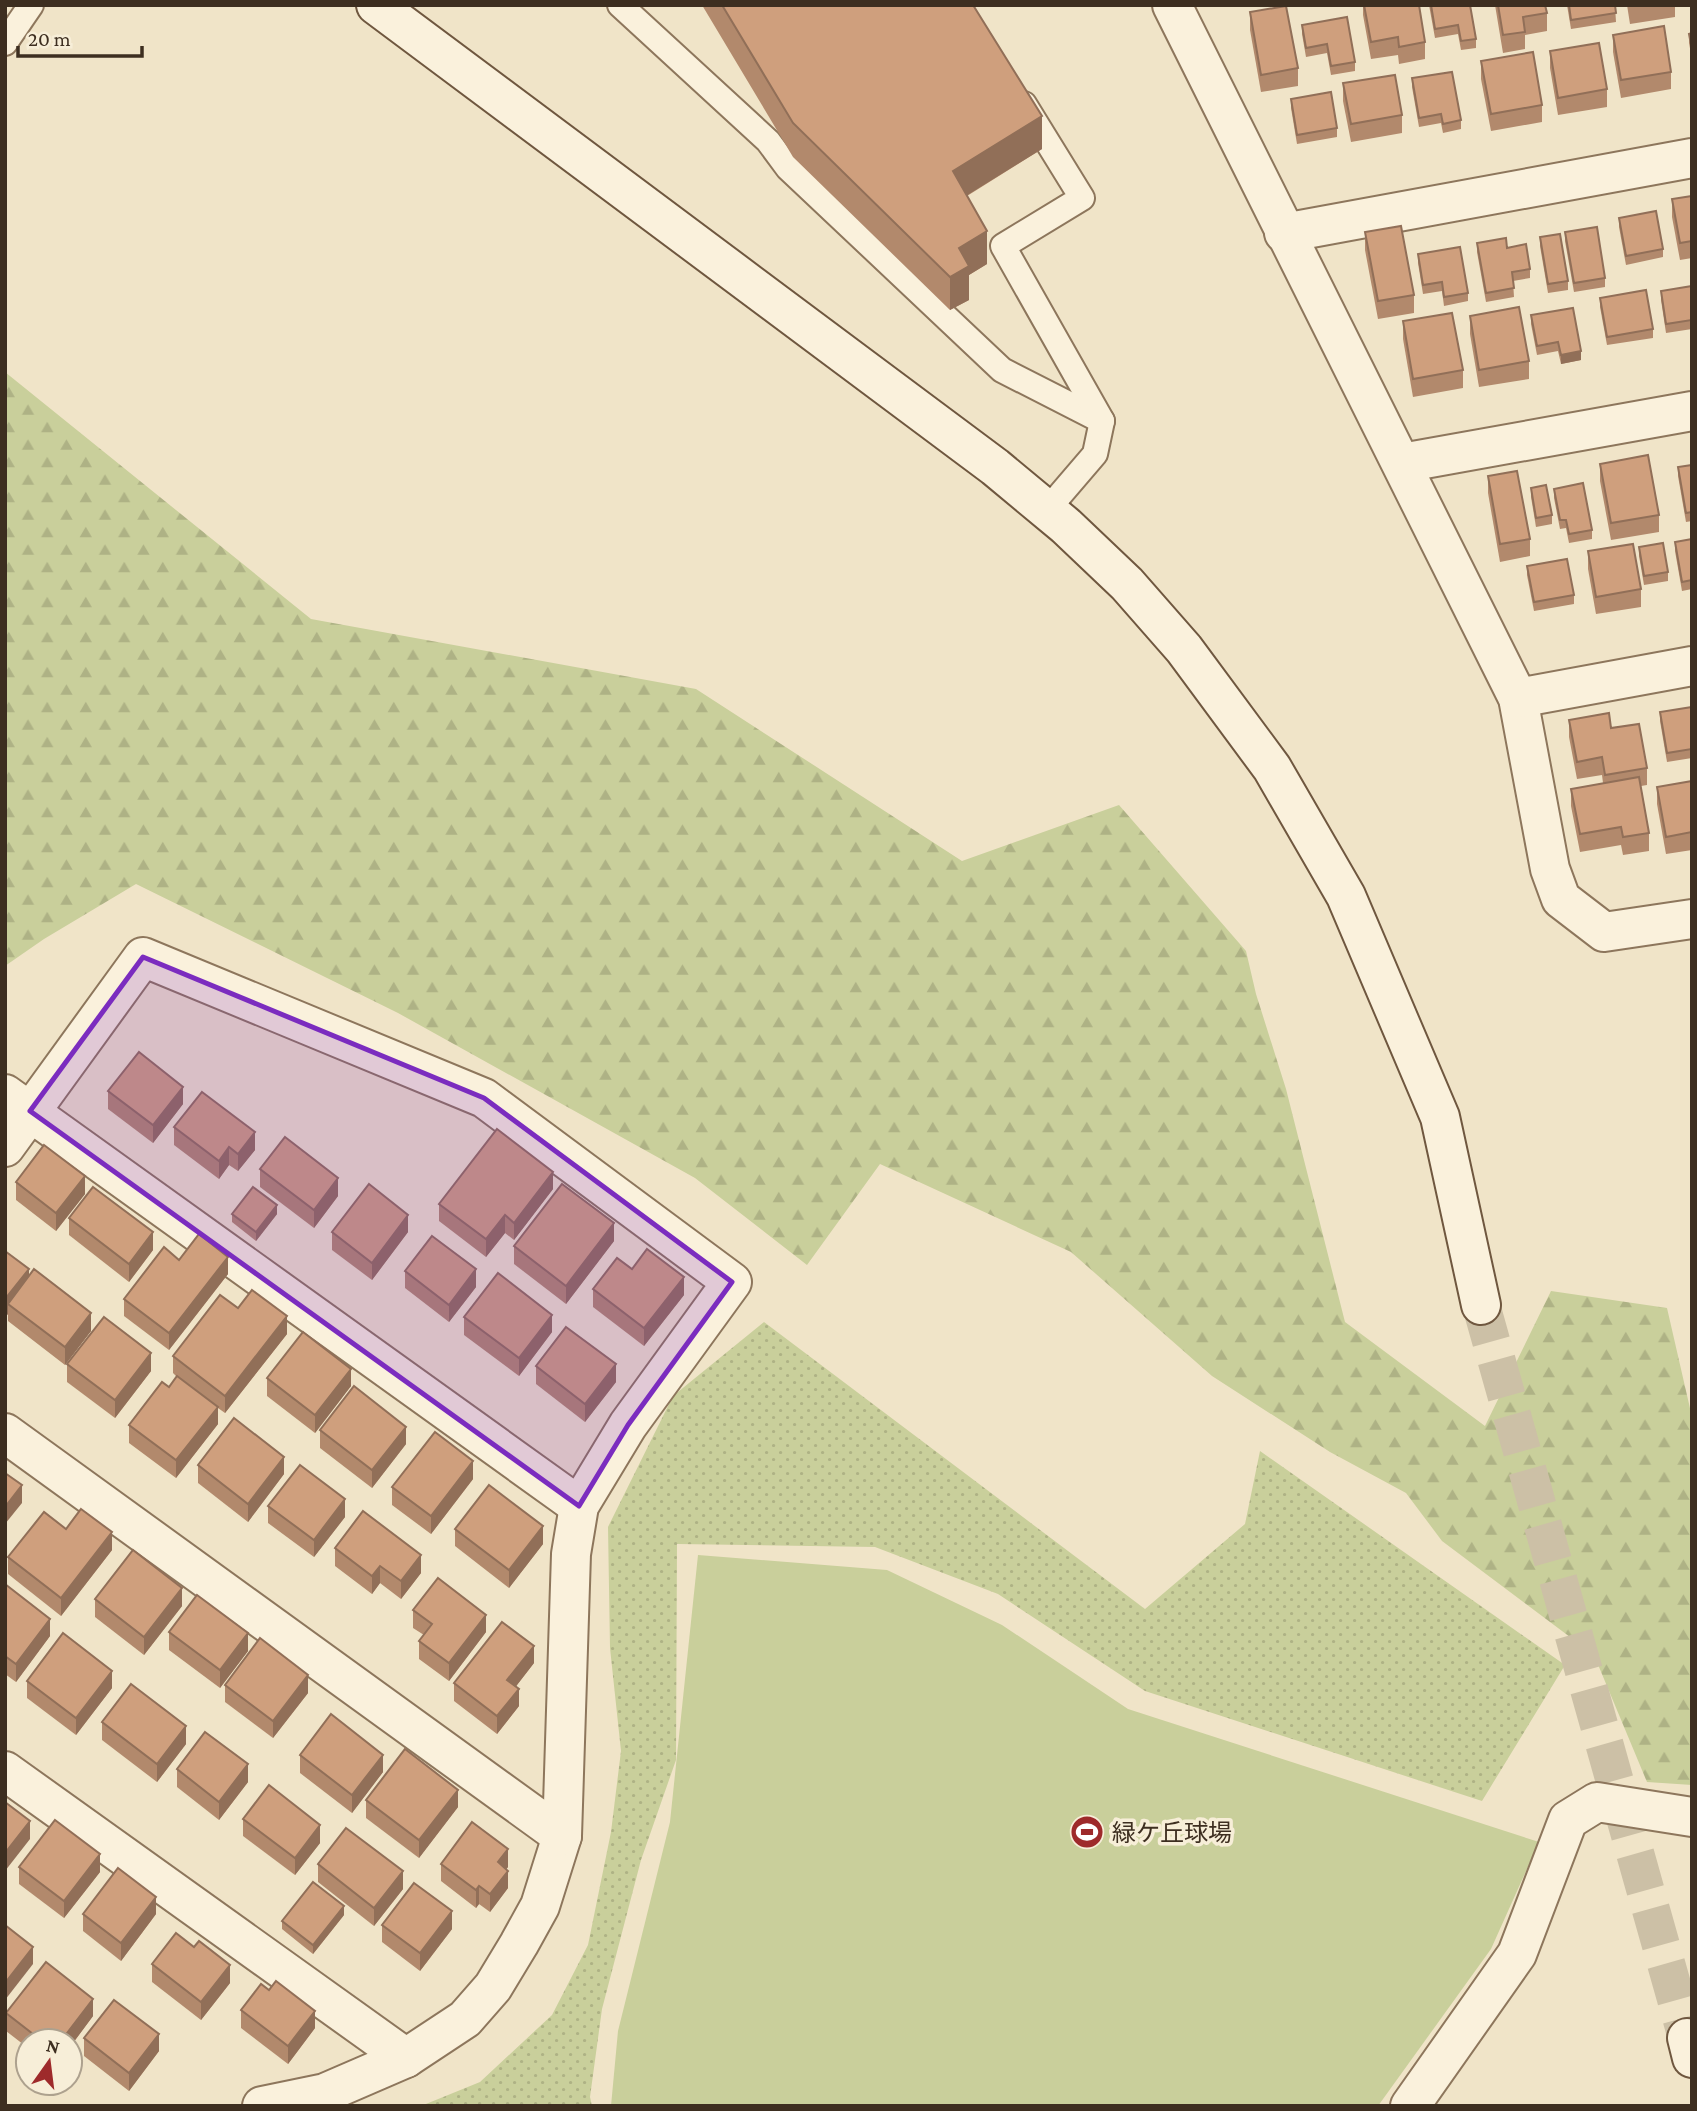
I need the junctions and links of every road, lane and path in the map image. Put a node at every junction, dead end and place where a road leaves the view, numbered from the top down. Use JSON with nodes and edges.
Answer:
{"nodes":[{"id":1,"x":31,"y":5,"type":"edge"},
{"id":2,"x":376,"y":5,"type":"edge"},
{"id":3,"x":620,"y":5,"type":"edge"},
{"id":4,"x":1172,"y":5,"type":"edge"},
{"id":5,"x":5,"y":43,"type":"edge"},
{"id":6,"x":1012,"y":85,"type":"edge"},
{"id":7,"x":1692,"y":158,"type":"edge"},
{"id":8,"x":1284,"y":233,"type":"junction"},
{"id":9,"x":1692,"y":411,"type":"edge"},
{"id":10,"x":1102,"y":421,"type":"junction"},
{"id":11,"x":1402,"y":463,"type":"junction"},
{"id":12,"x":1047,"y":509,"type":"junction"},
{"id":13,"x":1692,"y":666,"type":"edge"},
{"id":14,"x":1518,"y":698,"type":"junction"},
{"id":15,"x":1692,"y":919,"type":"edge"},
{"id":16,"x":17,"y":1102,"type":"edge"},
{"id":17,"x":5,"y":1147,"type":"edge"},
{"id":18,"x":1481,"y":1305,"type":"tunnel mouth"},
{"id":19,"x":5,"y":1433,"type":"edge"},
{"id":20,"x":579,"y":1506,"type":"junction"},
{"id":21,"x":5,"y":1771,"type":"edge"},
{"id":22,"x":1692,"y":1817,"type":"edge"},
{"id":23,"x":562,"y":1836,"type":"junction"},
{"id":24,"x":406,"y":2058,"type":"junction"},
{"id":25,"x":262,"y":2106,"type":"edge"},
{"id":26,"x":1410,"y":2106,"type":"edge"}],
"edges":[{"from":1,"to":5,"type":"lane"},
{"from":2,"to":12,"type":"street"},
{"from":3,"to":10,"type":"lane"},
{"from":4,"to":8,"type":"street"},
{"from":6,"to":10,"type":"lane"},
{"from":7,"to":8,"type":"street"},
{"from":8,"to":11,"type":"street"},
{"from":9,"to":11,"type":"street"},
{"from":10,"to":12,"type":"lane"},
{"from":11,"to":14,"type":"street"},
{"from":12,"to":18,"type":"street"},
{"from":13,"to":14,"type":"street"},
{"from":14,"to":15,"type":"street"},
{"from":16,"to":17,"type":"street"},
{"from":16,"to":20,"type":"street"},
{"from":16,"to":20,"type":"street"},
{"from":19,"to":23,"type":"street"},
{"from":20,"to":23,"type":"street"},
{"from":21,"to":24,"type":"street"},
{"from":22,"to":26,"type":"street"},
{"from":23,"to":24,"type":"street"},
{"from":24,"to":25,"type":"street"}]}
